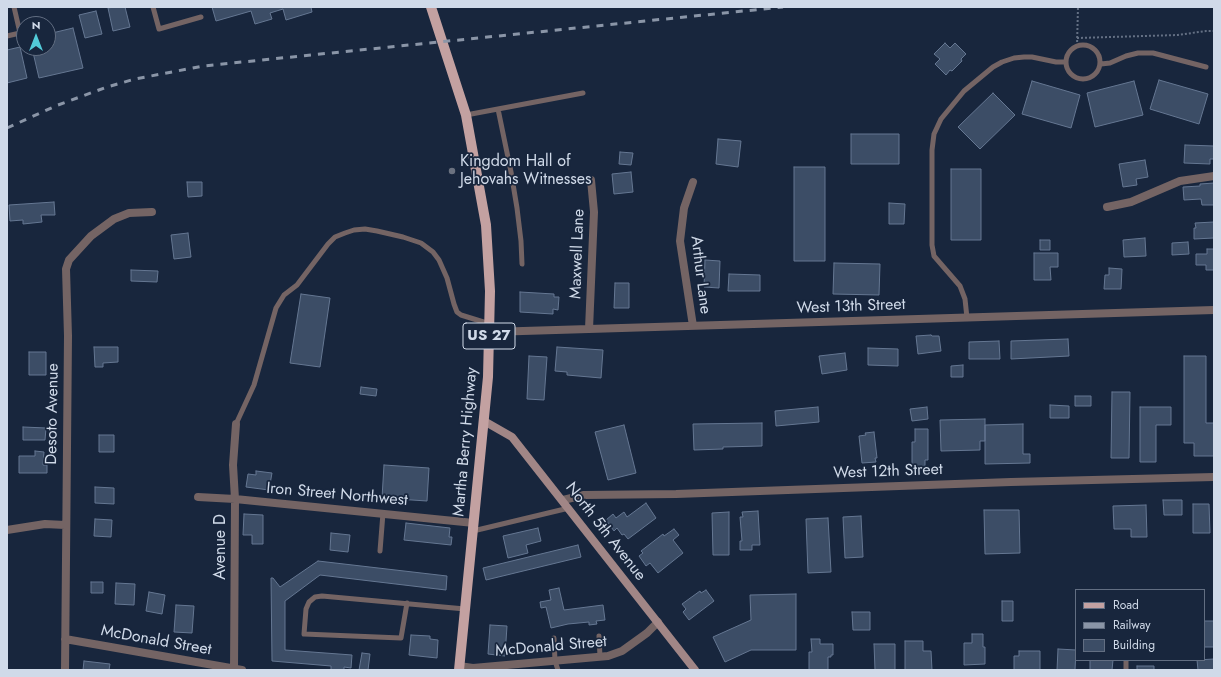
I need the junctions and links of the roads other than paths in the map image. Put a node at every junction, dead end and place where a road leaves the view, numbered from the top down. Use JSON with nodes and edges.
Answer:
{"nodes":[{"id":1,"x":14,"y":7,"type":"edge"},
{"id":2,"x":153,"y":7,"type":"edge"},
{"id":3,"x":432,"y":7,"type":"edge"},
{"id":4,"x":201,"y":17,"type":"dead end"},
{"id":5,"x":7,"y":36,"type":"edge"},
{"id":6,"x":1066,"y":62,"type":"junction"},
{"id":7,"x":1101,"y":64,"type":"junction"},
{"id":8,"x":1206,"y":67,"type":"dead end"},
{"id":9,"x":583,"y":93,"type":"dead end"},
{"id":10,"x":498,"y":109,"type":"junction"},
{"id":11,"x":466,"y":115,"type":"junction"},
{"id":12,"x":1214,"y":176,"type":"edge"},
{"id":13,"x":591,"y":180,"type":"dead end"},
{"id":14,"x":694,"y":182,"type":"dead end"},
{"id":15,"x":1106,"y":207,"type":"dead end"},
{"id":16,"x":152,"y":212,"type":"dead end"},
{"id":17,"x":522,"y":264,"type":"dead end"},
{"id":18,"x":1214,"y":310,"type":"edge"},
{"id":19,"x":967,"y":318,"type":"junction"},
{"id":20,"x":693,"y":326,"type":"junction"},
{"id":21,"x":490,"y":328,"type":"junction"},
{"id":22,"x":589,"y":329,"type":"junction"},
{"id":23,"x":484,"y":421,"type":"junction"},
{"id":24,"x":236,"y":424,"type":"joint"},
{"id":25,"x":1214,"y":477,"type":"edge"},
{"id":26,"x":198,"y":497,"type":"dead end"},
{"id":27,"x":235,"y":499,"type":"junction"},
{"id":28,"x":563,"y":500,"type":"junction"},
{"id":29,"x":569,"y":508,"type":"junction"},
{"id":30,"x":383,"y":513,"type":"junction"},
{"id":31,"x":65,"y":525,"type":"junction"},
{"id":32,"x":473,"y":527,"type":"junction"},
{"id":33,"x":7,"y":530,"type":"edge"},
{"id":34,"x":380,"y":551,"type":"dead end"},
{"id":35,"x":407,"y":604,"type":"junction"},
{"id":36,"x":465,"y":609,"type":"junction"},
{"id":37,"x":658,"y":622,"type":"junction"},
{"id":38,"x":598,"y":636,"type":"dead end"},
{"id":39,"x":554,"y":638,"type":"dead end"},
{"id":40,"x":65,"y":639,"type":"junction"},
{"id":41,"x":600,"y":657,"type":"junction"},
{"id":42,"x":555,"y":661,"type":"junction"},
{"id":43,"x":459,"y":668,"type":"edge"},
{"id":44,"x":65,"y":670,"type":"edge"},
{"id":45,"x":236,"y":670,"type":"edge"},
{"id":46,"x":558,"y":670,"type":"edge"},
{"id":47,"x":696,"y":670,"type":"edge"}],
"edges":[{"from":1,"to":5,"type":"lane"},
{"from":2,"to":4,"type":"lane"},
{"from":3,"to":11,"type":"main road","name":"Martha Berry Highway","number":"US 27"},
{"from":6,"to":7,"type":"lane"},
{"from":6,"to":7,"type":"lane"},
{"from":6,"to":19,"type":"lane"},
{"from":7,"to":8,"type":"lane"},
{"from":9,"to":10,"type":"lane"},
{"from":10,"to":11,"type":"lane"},
{"from":10,"to":17,"type":"lane"},
{"from":11,"to":21,"type":"main road","name":"Martha Berry Highway","number":"US 27"},
{"from":12,"to":15,"type":"street"},
{"from":13,"to":22,"type":"street","name":"Maxwell Lane"},
{"from":14,"to":20,"type":"street","name":"Arthur Lane"},
{"from":16,"to":31,"type":"street","name":"Desoto Avenue"},
{"from":18,"to":19,"type":"street","name":"West 13th Street"},
{"from":19,"to":20,"type":"street","name":"West 13th Street"},
{"from":20,"to":22,"type":"street","name":"West 13th Street"},
{"from":21,"to":22,"type":"street","name":"West 13th Street"},
{"from":21,"to":23,"type":"main road","name":"Martha Berry Highway","number":"US 27"},
{"from":21,"to":24,"type":"lane"},
{"from":23,"to":28,"type":"street","name":"North 5th Avenue"},
{"from":23,"to":32,"type":"main road","name":"Martha Berry Highway","number":"US 27"},
{"from":24,"to":27,"type":"street","name":"Avenue D"},
{"from":25,"to":28,"type":"street","name":"West 12th Street"},
{"from":26,"to":27,"type":"street","name":"Iron Street Northwest"},
{"from":27,"to":30,"type":"street","name":"Iron Street Northwest"},
{"from":27,"to":45,"type":"street","name":"Avenue D"},
{"from":28,"to":29,"type":"street","name":"North 5th Avenue"},
{"from":29,"to":32,"type":"lane"},
{"from":29,"to":37,"type":"street","name":"North 5th Avenue"},
{"from":30,"to":32,"type":"street","name":"Iron Street Northwest"},
{"from":30,"to":34,"type":"lane"},
{"from":31,"to":33,"type":"street"},
{"from":31,"to":40,"type":"street","name":"Desoto Avenue"},
{"from":32,"to":36,"type":"main road","name":"Martha Berry Highway","number":"US 27"},
{"from":35,"to":35,"type":"lane"},
{"from":35,"to":36,"type":"lane"},
{"from":36,"to":43,"type":"main road","name":"Martha Berry Highway","number":"US 27"},
{"from":37,"to":41,"type":"street","name":"McDonald Street"},
{"from":37,"to":47,"type":"street","name":"North 5th Avenue"},
{"from":38,"to":41,"type":"lane"},
{"from":39,"to":42,"type":"lane"},
{"from":40,"to":44,"type":"street","name":"Desoto Avenue"},
{"from":40,"to":45,"type":"street","name":"McDonald Street"},
{"from":41,"to":42,"type":"street","name":"McDonald Street"},
{"from":42,"to":43,"type":"street","name":"McDonald Street"},
{"from":42,"to":46,"type":"lane"}]}
